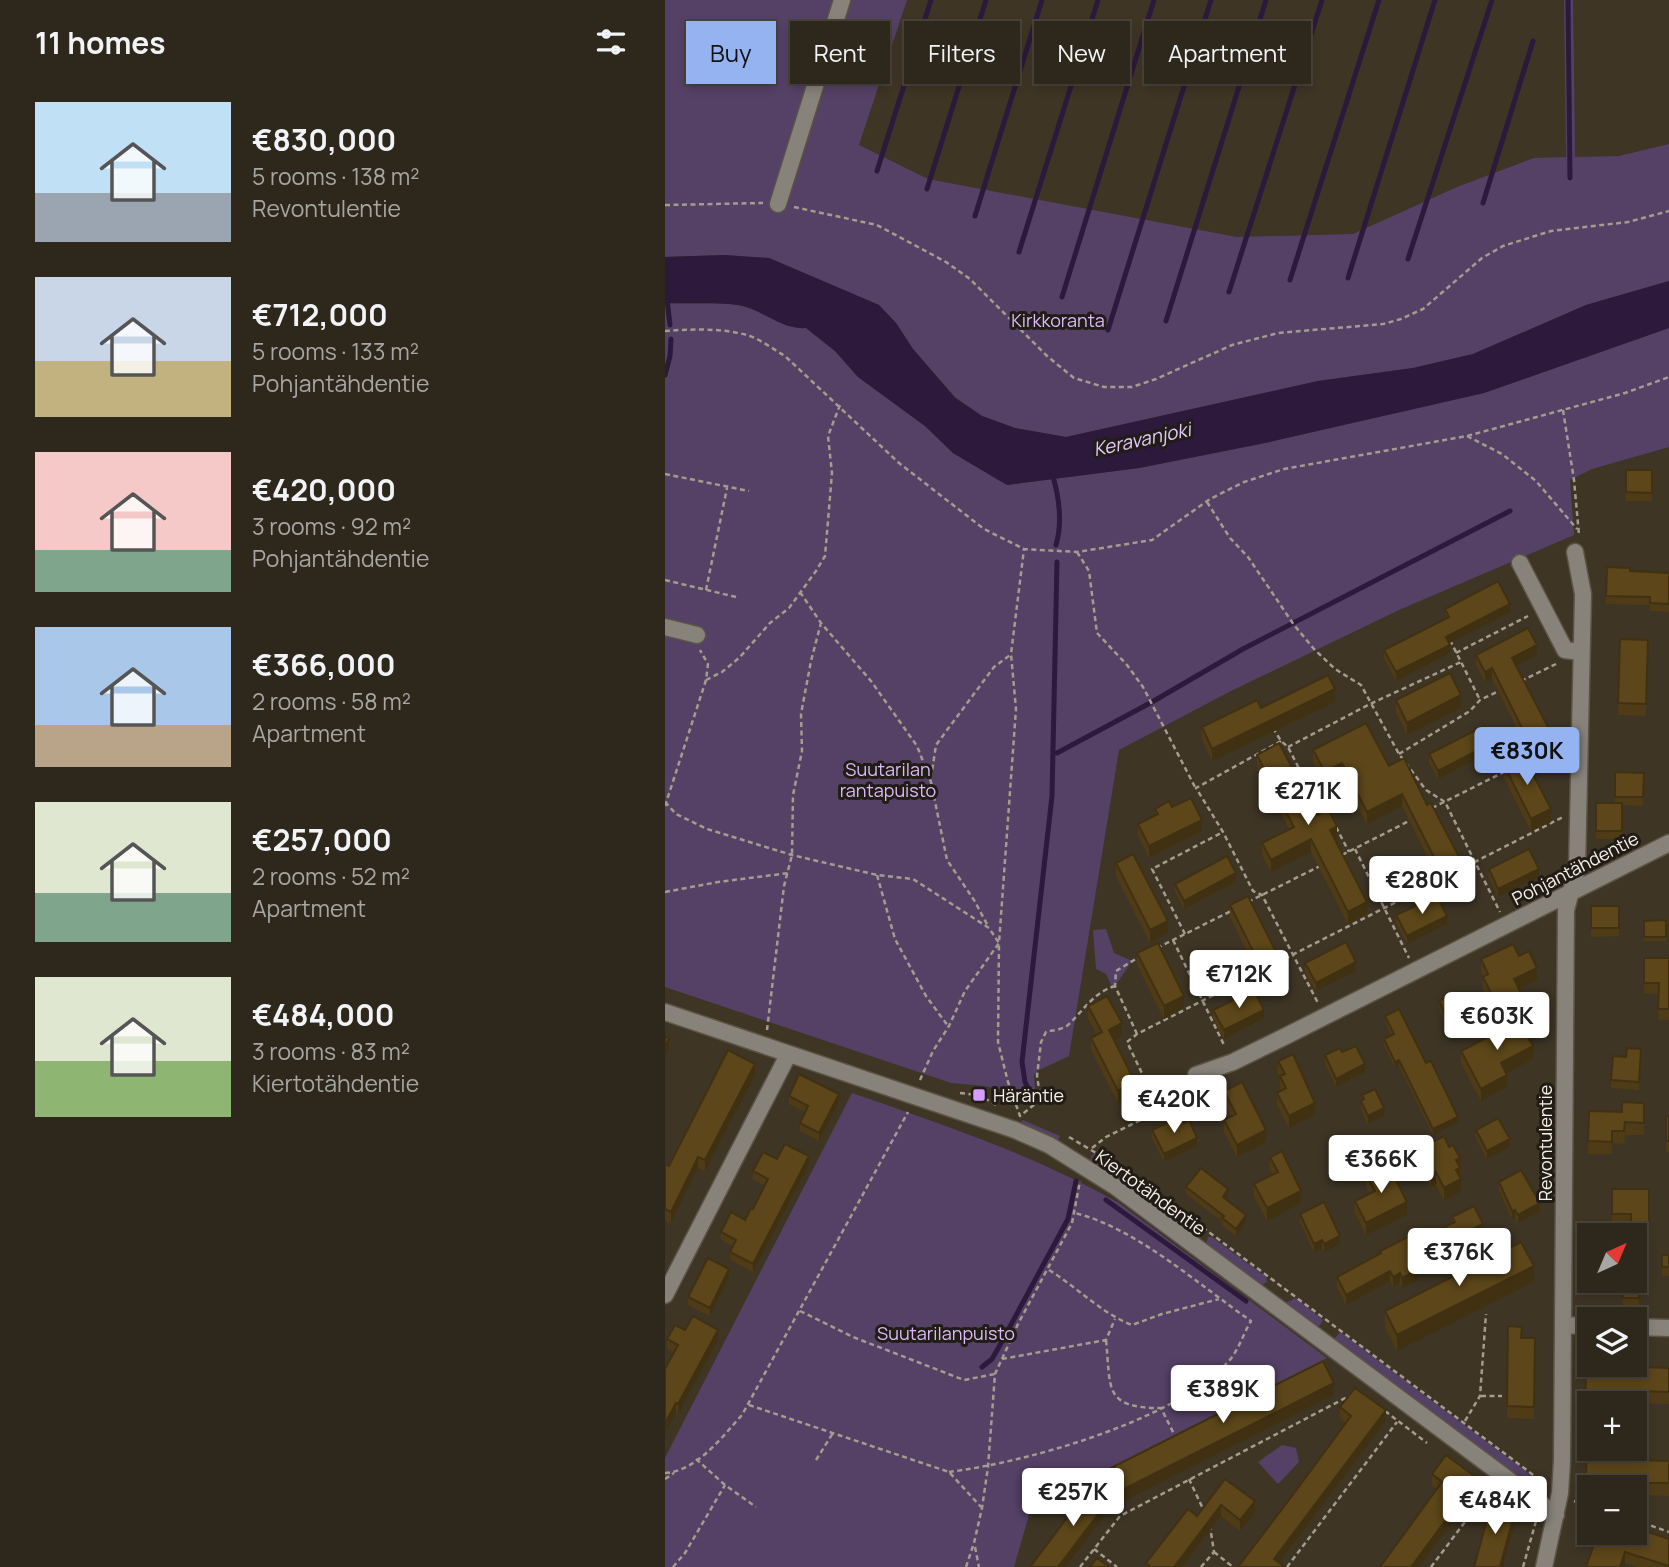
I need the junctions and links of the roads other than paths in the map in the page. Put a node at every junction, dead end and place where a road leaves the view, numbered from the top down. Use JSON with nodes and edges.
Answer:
{"nodes":[{"id":1,"x":842,"y":0,"type":"edge"},
{"id":2,"x":778,"y":204,"type":"road end"},
{"id":3,"x":1575,"y":552,"type":"road end"},
{"id":4,"x":1520,"y":563,"type":"dead end"},
{"id":5,"x":665,"y":627,"type":"edge"},
{"id":6,"x":697,"y":635,"type":"road end"},
{"id":7,"x":1581,"y":652,"type":"junction"},
{"id":8,"x":1669,"y":843,"type":"edge"},
{"id":9,"x":1569,"y":892,"type":"junction"},
{"id":10,"x":665,"y":1012,"type":"edge"},
{"id":11,"x":788,"y":1055,"type":"junction"},
{"id":12,"x":1204,"y":1073,"type":"road end"},
{"id":13,"x":665,"y":1295,"type":"edge"},
{"id":14,"x":1563,"y":1325,"type":"junction"},
{"id":15,"x":1577,"y":1326,"type":"edge"},
{"id":16,"x":1647,"y":1327,"type":"edge"},
{"id":17,"x":1669,"y":1328,"type":"edge"},
{"id":18,"x":1556,"y":1515,"type":"junction"},
{"id":19,"x":1543,"y":1567,"type":"edge"}],
"edges":[{"from":1,"to":2,"type":"street"},
{"from":3,"to":7,"type":"street","name":"Revontulentie"},
{"from":4,"to":7,"type":"street"},
{"from":5,"to":6,"type":"street"},
{"from":7,"to":9,"type":"street","name":"Revontulentie"},
{"from":8,"to":9,"type":"street","name":"Pohjantähdentie"},
{"from":9,"to":12,"type":"street","name":"Pohjantähdentie"},
{"from":9,"to":14,"type":"street","name":"Revontulentie"},
{"from":10,"to":11,"type":"street","name":"Kiertotähdentie"},
{"from":11,"to":13,"type":"street"},
{"from":11,"to":18,"type":"street","name":"Kiertotähdentie"},
{"from":14,"to":15,"type":"street"},
{"from":14,"to":18,"type":"street","name":"Revontulentie"},
{"from":16,"to":17,"type":"street"},
{"from":18,"to":19,"type":"street","name":"Revontulentie"}]}
